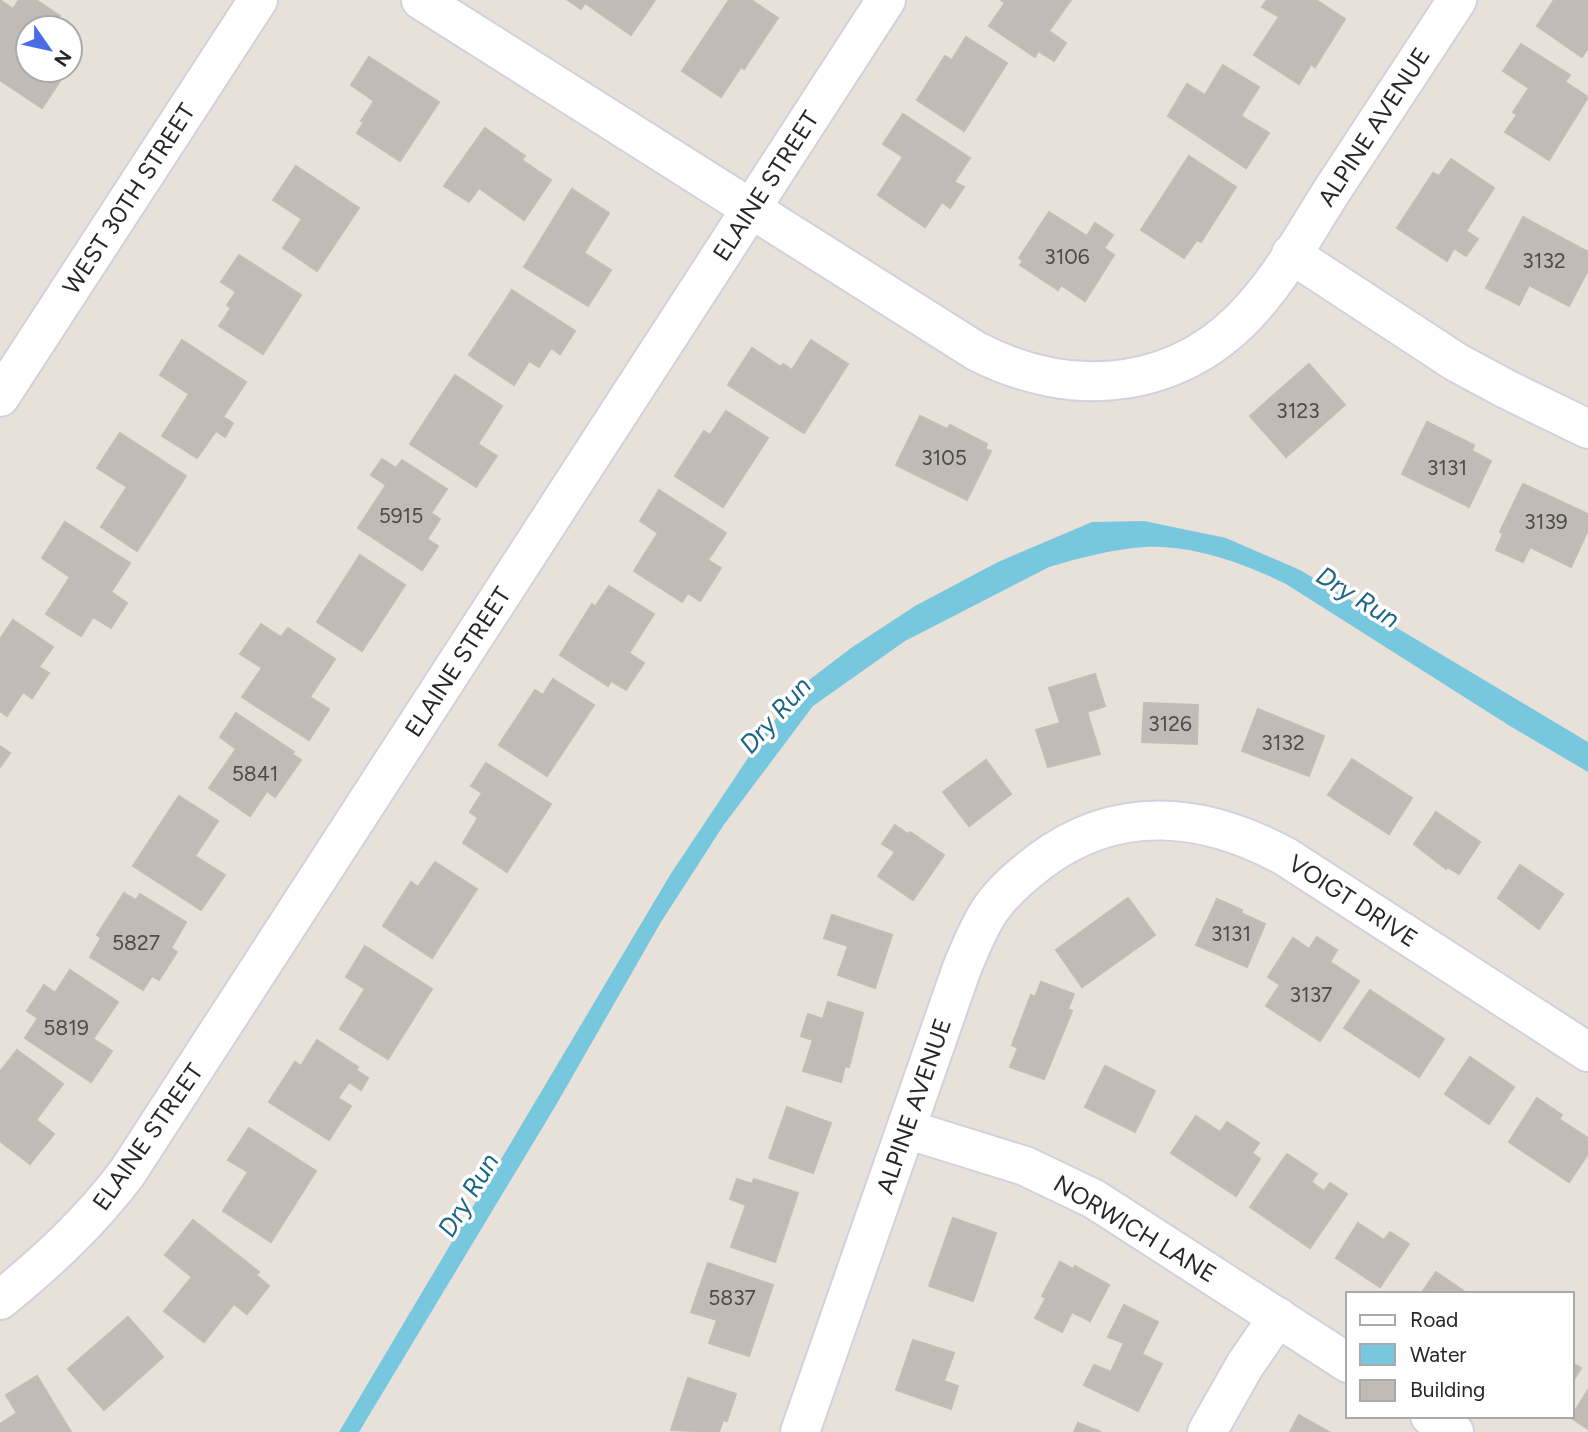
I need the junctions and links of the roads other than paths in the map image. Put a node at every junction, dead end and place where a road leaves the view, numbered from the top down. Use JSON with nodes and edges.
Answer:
{"nodes":[{"id":1,"x":258,"y":0,"type":"edge"},
{"id":2,"x":421,"y":0,"type":"edge"},
{"id":3,"x":886,"y":0,"type":"edge"},
{"id":4,"x":1457,"y":0,"type":"edge"},
{"id":5,"x":751,"y":209,"type":"junction"},
{"id":6,"x":1291,"y":254,"type":"junction"},
{"id":7,"x":0,"y":397,"type":"edge"},
{"id":8,"x":1588,"y":429,"type":"edge"},
{"id":9,"x":1096,"y":831,"type":"joint"},
{"id":10,"x":1588,"y":1052,"type":"edge"},
{"id":11,"x":906,"y":1129,"type":"junction"},
{"id":12,"x":0,"y":1300,"type":"edge"},
{"id":13,"x":1278,"y":1317,"type":"junction"},
{"id":14,"x":1346,"y":1362,"type":"edge"},
{"id":15,"x":1433,"y":1418,"type":"edge"},
{"id":16,"x":800,"y":1432,"type":"edge"},
{"id":17,"x":1207,"y":1432,"type":"edge"},
{"id":18,"x":1454,"y":1432,"type":"edge"}],
"edges":[{"from":1,"to":7,"type":"street","name":"WEST 30TH STREET"},
{"from":2,"to":5,"type":"street","name":"ALPINE AVENUE"},
{"from":3,"to":5,"type":"street","name":"ELAINE STREET"},
{"from":4,"to":6,"type":"street","name":"ALPINE AVENUE"},
{"from":5,"to":6,"type":"street","name":"ALPINE AVENUE"},
{"from":5,"to":12,"type":"street","name":"ELAINE STREET"},
{"from":6,"to":8,"type":"street"},
{"from":9,"to":10,"type":"street","name":"VOIGT DRIVE"},
{"from":9,"to":11,"type":"street","name":"ALPINE AVENUE"},
{"from":11,"to":13,"type":"street","name":"NORWICH LANE"},
{"from":11,"to":16,"type":"street","name":"ALPINE AVENUE"},
{"from":13,"to":14,"type":"street","name":"NORWICH LANE"},
{"from":13,"to":17,"type":"street"},
{"from":15,"to":18,"type":"street"}]}
